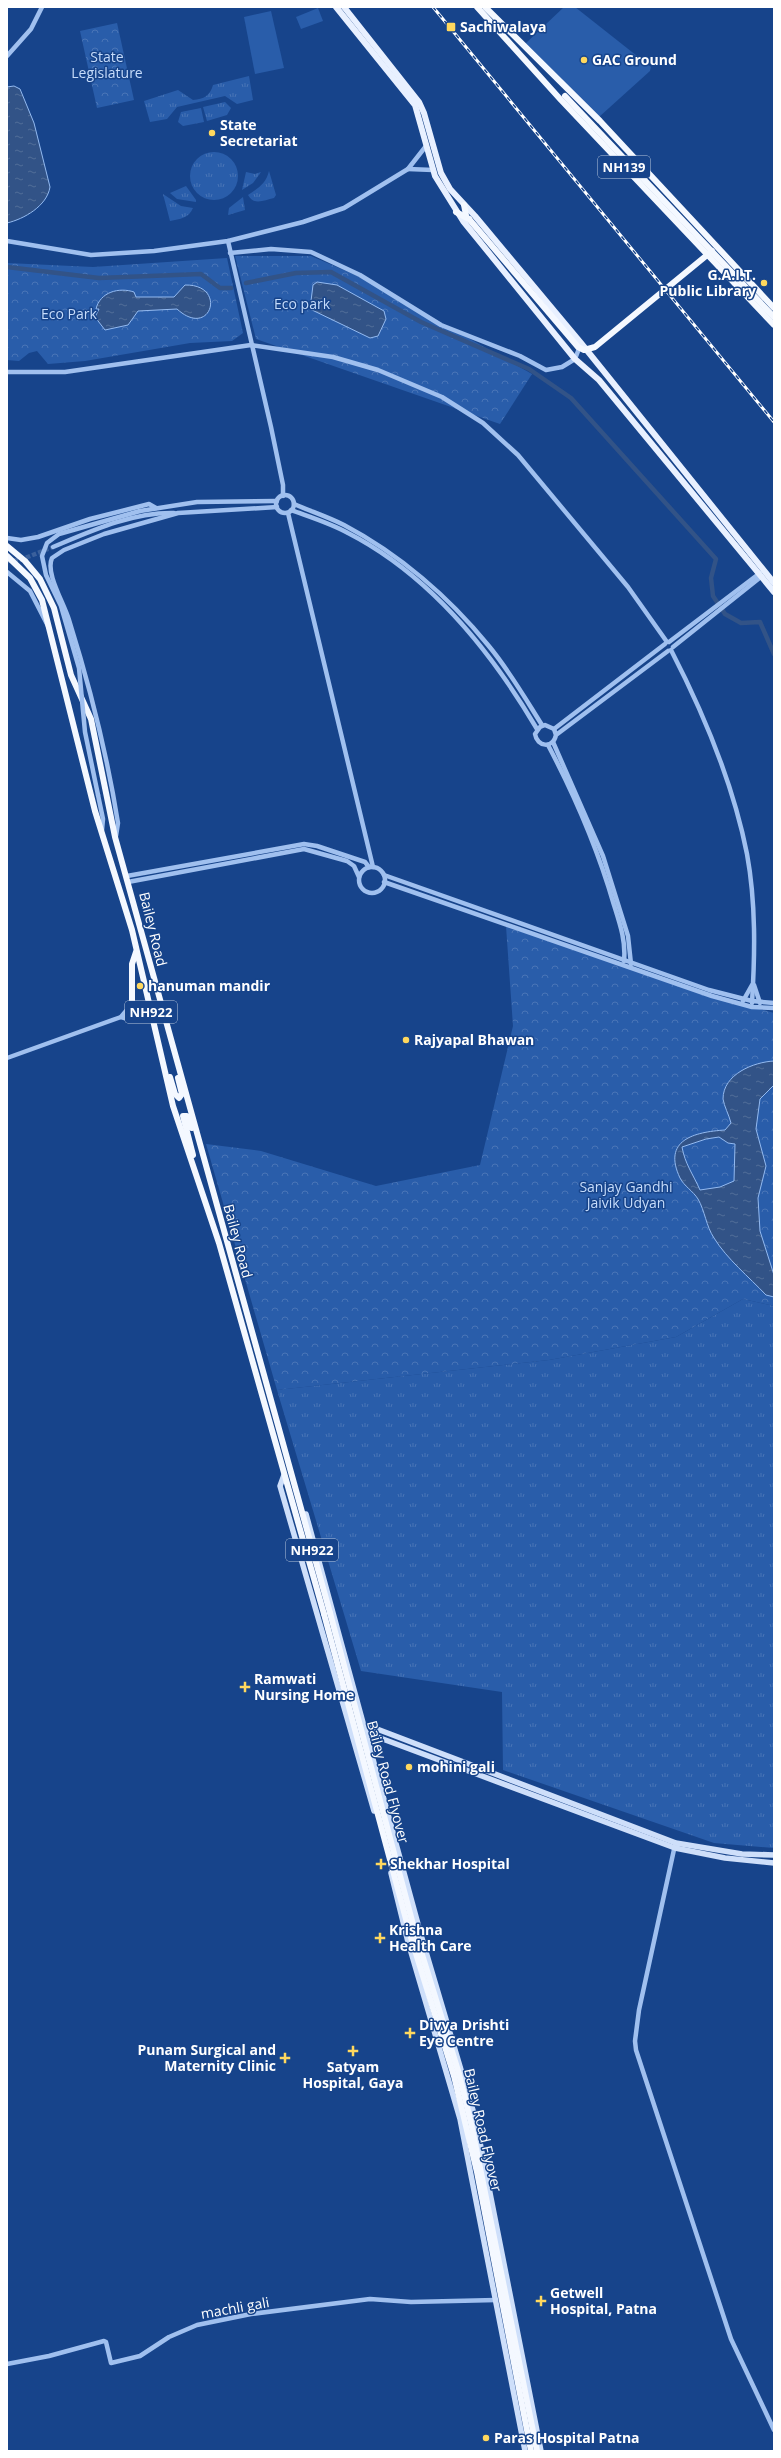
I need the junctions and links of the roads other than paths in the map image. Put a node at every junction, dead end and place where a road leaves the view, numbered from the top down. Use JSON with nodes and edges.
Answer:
{"nodes":[{"id":1,"x":42,"y":7,"type":"edge"},
{"id":2,"x":336,"y":7,"type":"edge"},
{"id":3,"x":344,"y":7,"type":"edge"},
{"id":4,"x":477,"y":7,"type":"edge"},
{"id":5,"x":485,"y":7,"type":"edge"},
{"id":6,"x":7,"y":56,"type":"edge"},
{"id":7,"x":559,"y":82,"type":"junction"},
{"id":8,"x":552,"y":88,"type":"junction"},
{"id":9,"x":564,"y":95,"type":"junction"},
{"id":10,"x":426,"y":146,"type":"junction"},
{"id":11,"x":408,"y":169,"type":"junction"},
{"id":12,"x":433,"y":170,"type":"junction"},
{"id":13,"x":464,"y":205,"type":"junction"},
{"id":14,"x":456,"y":212,"type":"junction"},
{"id":15,"x":467,"y":217,"type":"junction"},
{"id":16,"x":703,"y":232,"type":"junction"},
{"id":17,"x":7,"y":241,"type":"edge"},
{"id":18,"x":228,"y":241,"type":"junction"},
{"id":19,"x":693,"y":241,"type":"junction"},
{"id":20,"x":712,"y":251,"type":"junction"},
{"id":21,"x":230,"y":253,"type":"junction"},
{"id":22,"x":774,"y":308,"type":"edge"},
{"id":23,"x":774,"y":317,"type":"edge"},
{"id":24,"x":774,"y":326,"type":"edge"},
{"id":25,"x":581,"y":343,"type":"junction"},
{"id":26,"x":251,"y":345,"type":"junction"},
{"id":27,"x":575,"y":359,"type":"junction"},
{"id":28,"x":7,"y":372,"type":"edge"},
{"id":29,"x":283,"y":496,"type":"junction"},
{"id":30,"x":277,"y":501,"type":"junction"},
{"id":31,"x":188,"y":503,"type":"junction"},
{"id":32,"x":294,"y":504,"type":"junction"},
{"id":33,"x":277,"y":507,"type":"junction"},
{"id":34,"x":156,"y":508,"type":"junction"},
{"id":35,"x":189,"y":512,"type":"junction"},
{"id":36,"x":289,"y":512,"type":"junction"},
{"id":37,"x":178,"y":513,"type":"junction"},
{"id":38,"x":7,"y":538,"type":"edge"},
{"id":39,"x":7,"y":546,"type":"edge"},
{"id":40,"x":53,"y":547,"type":"tunnel mouth"},
{"id":41,"x":7,"y":556,"type":"edge"},
{"id":42,"x":7,"y":572,"type":"edge"},
{"id":43,"x":762,"y":573,"type":"junction"},
{"id":44,"x":774,"y":583,"type":"edge"},
{"id":45,"x":774,"y":592,"type":"edge"},
{"id":46,"x":714,"y":612,"type":"junction"},
{"id":47,"x":50,"y":629,"type":"junction"},
{"id":48,"x":667,"y":643,"type":"junction"},
{"id":49,"x":671,"y":649,"type":"junction"},
{"id":50,"x":542,"y":725,"type":"junction"},
{"id":51,"x":537,"y":729,"type":"junction"},
{"id":52,"x":554,"y":729,"type":"junction"},
{"id":53,"x":556,"y":736,"type":"junction"},
{"id":54,"x":553,"y":742,"type":"junction"},
{"id":55,"x":548,"y":745,"type":"junction"},
{"id":56,"x":101,"y":831,"type":"junction"},
{"id":57,"x":115,"y":837,"type":"junction"},
{"id":58,"x":371,"y":867,"type":"junction"},
{"id":59,"x":384,"y":875,"type":"junction"},
{"id":60,"x":359,"y":877,"type":"junction"},
{"id":61,"x":128,"y":879,"type":"junction"},
{"id":62,"x":384,"y":882,"type":"junction"},
{"id":63,"x":136,"y":952,"type":"junction"},
{"id":64,"x":624,"y":959,"type":"junction"},
{"id":65,"x":631,"y":961,"type":"junction"},
{"id":66,"x":624,"y":965,"type":"junction"},
{"id":67,"x":630,"y":968,"type":"junction"},
{"id":68,"x":753,"y":984,"type":"junction"},
{"id":69,"x":742,"y":1002,"type":"junction"},
{"id":70,"x":760,"y":1002,"type":"junction"},
{"id":71,"x":774,"y":1003,"type":"edge"},
{"id":72,"x":150,"y":1004,"type":"junction"},
{"id":73,"x":752,"y":1004,"type":"junction"},
{"id":74,"x":762,"y":1008,"type":"junction"},
{"id":75,"x":774,"y":1008,"type":"edge"},
{"id":76,"x":132,"y":1010,"type":"junction"},
{"id":77,"x":152,"y":1013,"type":"junction"},
{"id":78,"x":121,"y":1017,"type":"junction"},
{"id":79,"x":160,"y":1044,"type":"junction"},
{"id":80,"x":173,"y":1048,"type":"junction"},
{"id":81,"x":7,"y":1058,"type":"edge"},
{"id":82,"x":199,"y":1141,"type":"junction"},
{"id":83,"x":202,"y":1188,"type":"junction"},
{"id":84,"x":290,"y":1472,"type":"junction"},
{"id":85,"x":284,"y":1476,"type":"junction"},
{"id":86,"x":327,"y":1614,"type":"junction"},
{"id":87,"x":358,"y":1699,"type":"junction"},
{"id":88,"x":343,"y":1704,"type":"junction"},
{"id":89,"x":350,"y":1728,"type":"junction"},
{"id":90,"x":366,"y":1729,"type":"junction"},
{"id":91,"x":352,"y":1734,"type":"junction"},
{"id":92,"x":375,"y":1761,"type":"junction"},
{"id":93,"x":360,"y":1764,"type":"junction"},
{"id":94,"x":391,"y":1819,"type":"junction"},
{"id":95,"x":377,"y":1823,"type":"junction"},
{"id":96,"x":675,"y":1846,"type":"junction"},
{"id":97,"x":399,"y":1850,"type":"junction"},
{"id":98,"x":386,"y":1853,"type":"junction"},
{"id":99,"x":774,"y":1855,"type":"edge"},
{"id":100,"x":774,"y":1863,"type":"edge"},
{"id":101,"x":442,"y":2004,"type":"junction"},
{"id":102,"x":428,"y":2006,"type":"junction"},
{"id":103,"x":461,"y":2065,"type":"junction"},
{"id":104,"x":446,"y":2069,"type":"junction"},
{"id":105,"x":496,"y":2300,"type":"junction"},
{"id":106,"x":513,"y":2306,"type":"junction"},
{"id":107,"x":498,"y":2309,"type":"junction"},
{"id":108,"x":7,"y":2364,"type":"edge"},
{"id":109,"x":774,"y":2430,"type":"edge"},
{"id":110,"x":526,"y":2451,"type":"edge"},
{"id":111,"x":531,"y":2451,"type":"edge"},
{"id":112,"x":537,"y":2451,"type":"edge"},
{"id":113,"x":541,"y":2451,"type":"edge"}],
"edges":[{"from":1,"to":6,"type":"street"},
{"from":2,"to":10,"type":"main road"},
{"from":3,"to":13,"type":"main road"},
{"from":4,"to":8,"type":"highway","number":"NH139"},
{"from":5,"to":7,"type":"highway","number":"NH139"},
{"from":7,"to":9,"type":"highway"},
{"from":7,"to":16,"type":"highway","number":"NH139"},
{"from":8,"to":9,"type":"highway"},
{"from":8,"to":19,"type":"highway","number":"NH139"},
{"from":9,"to":20,"type":"highway","bridge":true},
{"from":10,"to":11,"type":"street"},
{"from":10,"to":12,"type":"main road"},
{"from":11,"to":12,"type":"street"},
{"from":11,"to":18,"type":"street"},
{"from":12,"to":14,"type":"main road"},
{"from":13,"to":15,"type":"highway"},
{"from":13,"to":25,"type":"main road"},
{"from":14,"to":15,"type":"highway"},
{"from":14,"to":27,"type":"main road"},
{"from":15,"to":20,"type":"highway","bridge":true},
{"from":16,"to":19,"type":"highway"},
{"from":16,"to":22,"type":"highway","number":"NH139"},
{"from":17,"to":18,"type":"street"},
{"from":18,"to":21,"type":"street"},
{"from":19,"to":24,"type":"highway","number":"NH139"},
{"from":20,"to":23,"type":"highway","bridge":true},
{"from":21,"to":26,"type":"street"},
{"from":21,"to":27,"type":"street"},
{"from":25,"to":27,"type":"street"},
{"from":25,"to":43,"type":"main road"},
{"from":26,"to":28,"type":"street"},
{"from":26,"to":29,"type":"street"},
{"from":26,"to":48,"type":"street"},
{"from":27,"to":43,"type":"main road"},
{"from":29,"to":30,"type":"street"},
{"from":29,"to":32,"type":"street"},
{"from":30,"to":31,"type":"street"},
{"from":30,"to":33,"type":"street"},
{"from":31,"to":34,"type":"street"},
{"from":31,"to":35,"type":"street"},
{"from":32,"to":36,"type":"street"},
{"from":32,"to":50,"type":"street"},
{"from":33,"to":35,"type":"street"},
{"from":33,"to":36,"type":"street"},
{"from":34,"to":38,"type":"street"},
{"from":34,"to":56,"type":"street","bridge":true},
{"from":35,"to":37,"type":"street"},
{"from":36,"to":51,"type":"street"},
{"from":36,"to":58,"type":"street"},
{"from":37,"to":40,"type":"street"},
{"from":37,"to":57,"type":"street"},
{"from":39,"to":57,"type":"highway","name":"Bailey Road","number":"NH922"},
{"from":41,"to":47,"type":"highway","name":"Bailey Road","number":"NH922"},
{"from":42,"to":47,"type":"street"},
{"from":43,"to":44,"type":"main road"},
{"from":43,"to":45,"type":"main road"},
{"from":43,"to":46,"type":"street"},
{"from":46,"to":48,"type":"street"},
{"from":46,"to":49,"type":"street"},
{"from":47,"to":56,"type":"highway","name":"Bailey Road","number":"NH922"},
{"from":48,"to":52,"type":"street"},
{"from":49,"to":53,"type":"street"},
{"from":49,"to":68,"type":"street"},
{"from":50,"to":51,"type":"street"},
{"from":50,"to":52,"type":"street"},
{"from":51,"to":55,"type":"street"},
{"from":52,"to":53,"type":"street"},
{"from":53,"to":54,"type":"street"},
{"from":54,"to":55,"type":"street"},
{"from":54,"to":65,"type":"street"},
{"from":55,"to":64,"type":"street"},
{"from":56,"to":63,"type":"highway","name":"Bailey Road","number":"NH922"},
{"from":57,"to":61,"type":"highway","name":"Bailey Road","number":"NH922"},
{"from":58,"to":59,"type":"street"},
{"from":58,"to":60,"type":"street"},
{"from":58,"to":61,"type":"street"},
{"from":59,"to":62,"type":"street"},
{"from":59,"to":64,"type":"street"},
{"from":60,"to":61,"type":"street"},
{"from":60,"to":62,"type":"street"},
{"from":61,"to":80,"type":"highway","name":"Bailey Road","number":"NH922"},
{"from":62,"to":66,"type":"street"},
{"from":63,"to":72,"type":"highway","name":"Bailey Road","number":"NH922"},
{"from":63,"to":76,"type":"highway"},
{"from":64,"to":65,"type":"street"},
{"from":64,"to":66,"type":"street"},
{"from":65,"to":67,"type":"street"},
{"from":65,"to":69,"type":"street"},
{"from":66,"to":67,"type":"street"},
{"from":67,"to":69,"type":"street"},
{"from":68,"to":69,"type":"street"},
{"from":68,"to":70,"type":"street"},
{"from":68,"to":73,"type":"street"},
{"from":69,"to":73,"type":"street"},
{"from":70,"to":71,"type":"street"},
{"from":70,"to":73,"type":"street"},
{"from":70,"to":74,"type":"street"},
{"from":72,"to":76,"type":"street"},
{"from":72,"to":77,"type":"highway","name":"Bailey Road","number":"NH922"},
{"from":73,"to":74,"type":"street"},
{"from":74,"to":75,"type":"street"},
{"from":76,"to":78,"type":"street"},
{"from":77,"to":78,"type":"street"},
{"from":77,"to":79,"type":"highway","name":"Bailey Road","number":"NH922"},
{"from":78,"to":81,"type":"street"},
{"from":79,"to":80,"type":"highway"},
{"from":79,"to":83,"type":"highway","name":"Bailey Road","number":"NH922"},
{"from":80,"to":82,"type":"highway","name":"Bailey Road","number":"NH922"},
{"from":82,"to":83,"type":"highway"},
{"from":82,"to":84,"type":"highway","name":"Bailey Road","number":"NH922"},
{"from":83,"to":85,"type":"highway","name":"Bailey Road","number":"NH922"},
{"from":84,"to":86,"type":"highway","name":"Bailey Road Flyover","number":"NH922"},
{"from":84,"to":87,"type":"main road"},
{"from":85,"to":86,"type":"highway","name":"Bailey Road Flyover","number":"NH922"},
{"from":85,"to":88,"type":"main road"},
{"from":86,"to":111,"type":"highway","name":"Bailey Road Flyover","number":"NH922","bridge":true},
{"from":86,"to":112,"type":"highway","name":"Bailey Road Flyover","number":"NH922","bridge":true},
{"from":87,"to":88,"type":"main road"},
{"from":87,"to":90,"type":"main road"},
{"from":88,"to":89,"type":"main road"},
{"from":89,"to":90,"type":"main road"},
{"from":89,"to":91,"type":"main road"},
{"from":90,"to":91,"type":"main road"},
{"from":90,"to":92,"type":"main road"},
{"from":90,"to":96,"type":"main road"},
{"from":91,"to":93,"type":"main road"},
{"from":92,"to":93,"type":"main road"},
{"from":92,"to":94,"type":"main road"},
{"from":93,"to":95,"type":"main road"},
{"from":94,"to":95,"type":"main road"},
{"from":94,"to":97,"type":"main road"},
{"from":95,"to":98,"type":"main road"},
{"from":96,"to":99,"type":"main road"},
{"from":96,"to":100,"type":"main road"},
{"from":96,"to":109,"type":"street"},
{"from":97,"to":98,"type":"main road"},
{"from":97,"to":101,"type":"main road"},
{"from":98,"to":102,"type":"main road"},
{"from":101,"to":102,"type":"main road"},
{"from":101,"to":103,"type":"main road"},
{"from":102,"to":104,"type":"main road"},
{"from":103,"to":104,"type":"main road"},
{"from":103,"to":106,"type":"main road"},
{"from":104,"to":105,"type":"main road"},
{"from":105,"to":107,"type":"main road"},
{"from":105,"to":108,"type":"street","name":"machli gali"},
{"from":106,"to":107,"type":"main road"},
{"from":106,"to":113,"type":"main road"},
{"from":107,"to":110,"type":"main road"}]}
